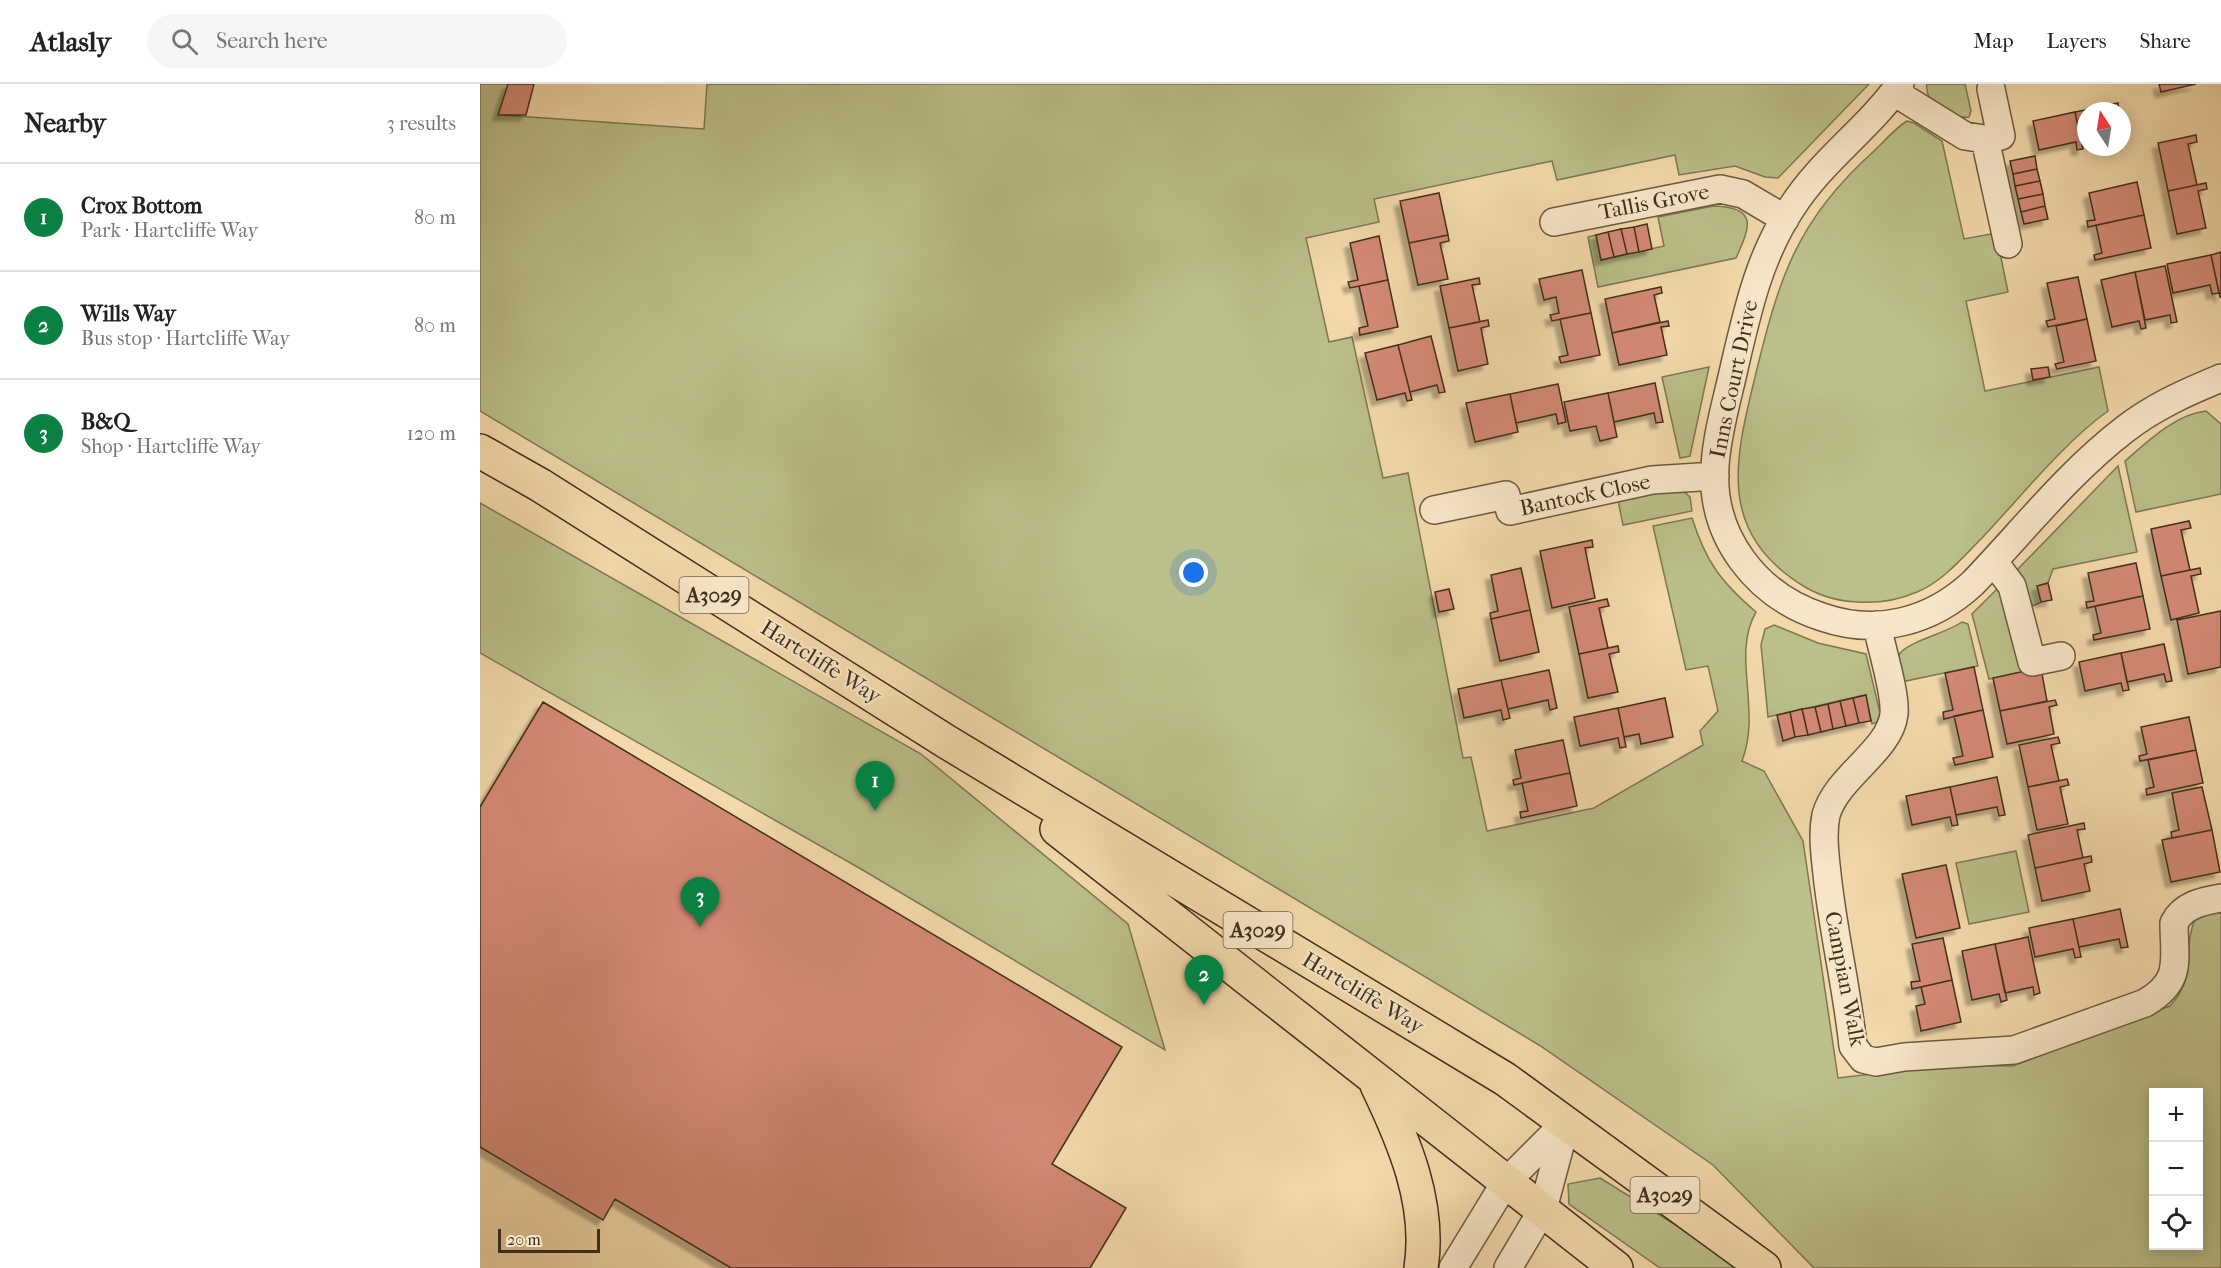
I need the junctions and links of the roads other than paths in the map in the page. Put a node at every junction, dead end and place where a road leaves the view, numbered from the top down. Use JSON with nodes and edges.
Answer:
{"nodes":[{"id":1,"x":1897,"y":88,"type":"edge"},
{"id":2,"x":1991,"y":89,"type":"dead end"},
{"id":3,"x":1985,"y":139,"type":"junction"},
{"id":4,"x":1785,"y":219,"type":"junction"},
{"id":5,"x":1554,"y":222,"type":"dead end"},
{"id":6,"x":2008,"y":244,"type":"dead end"},
{"id":7,"x":2221,"y":378,"type":"edge"},
{"id":8,"x":480,"y":451,"type":"edge"},
{"id":9,"x":1715,"y":476,"type":"junction"},
{"id":10,"x":1434,"y":510,"type":"dead end"},
{"id":11,"x":1994,"y":562,"type":"junction"},
{"id":12,"x":1877,"y":625,"type":"junction"},
{"id":13,"x":2061,"y":656,"type":"dead end"},
{"id":14,"x":947,"y":742,"type":"junction"},
{"id":15,"x":2221,"y":898,"type":"edge"},
{"id":16,"x":1374,"y":1078,"type":"junction"},
{"id":17,"x":1566,"y":1122,"type":"junction"},
{"id":18,"x":1505,"y":1183,"type":"junction"},
{"id":19,"x":1543,"y":1209,"type":"junction"},
{"id":20,"x":1421,"y":1268,"type":"edge"},
{"id":21,"x":1453,"y":1268,"type":"edge"},
{"id":22,"x":1508,"y":1268,"type":"edge"},
{"id":23,"x":1616,"y":1268,"type":"edge"},
{"id":24,"x":1764,"y":1268,"type":"edge"}],
"edges":[{"from":1,"to":3,"type":"street"},
{"from":1,"to":4,"type":"street","name":"Inns Court Drive"},
{"from":2,"to":3,"type":"street"},
{"from":3,"to":6,"type":"street"},
{"from":4,"to":5,"type":"street","name":"Tallis Grove"},
{"from":4,"to":9,"type":"street","name":"Inns Court Drive"},
{"from":7,"to":11,"type":"street","name":"Inns Court Drive"},
{"from":8,"to":14,"type":"highway","name":"Hartcliffe Way","number":"A3029"},
{"from":9,"to":10,"type":"street","name":"Bantock Close"},
{"from":9,"to":12,"type":"street","name":"Inns Court Drive"},
{"from":11,"to":12,"type":"street","name":"Inns Court Drive"},
{"from":11,"to":13,"type":"street"},
{"from":12,"to":15,"type":"street","name":"Campian Walk"},
{"from":14,"to":16,"type":"highway","name":"Hartcliffe Way","number":"A3029"},
{"from":14,"to":17,"type":"highway","name":"Hartcliffe Way","number":"A3029"},
{"from":16,"to":18,"type":"highway","name":"Hartcliffe Way","number":"A3029"},
{"from":16,"to":20,"type":"highway"},
{"from":17,"to":18,"type":"street"},
{"from":17,"to":19,"type":"street"},
{"from":17,"to":24,"type":"highway","name":"Hartcliffe Way","number":"A3029"},
{"from":18,"to":19,"type":"highway","name":"Hartcliffe Way"},
{"from":18,"to":21,"type":"street"},
{"from":19,"to":22,"type":"street"},
{"from":19,"to":23,"type":"highway","name":"Hartcliffe Way"}]}
